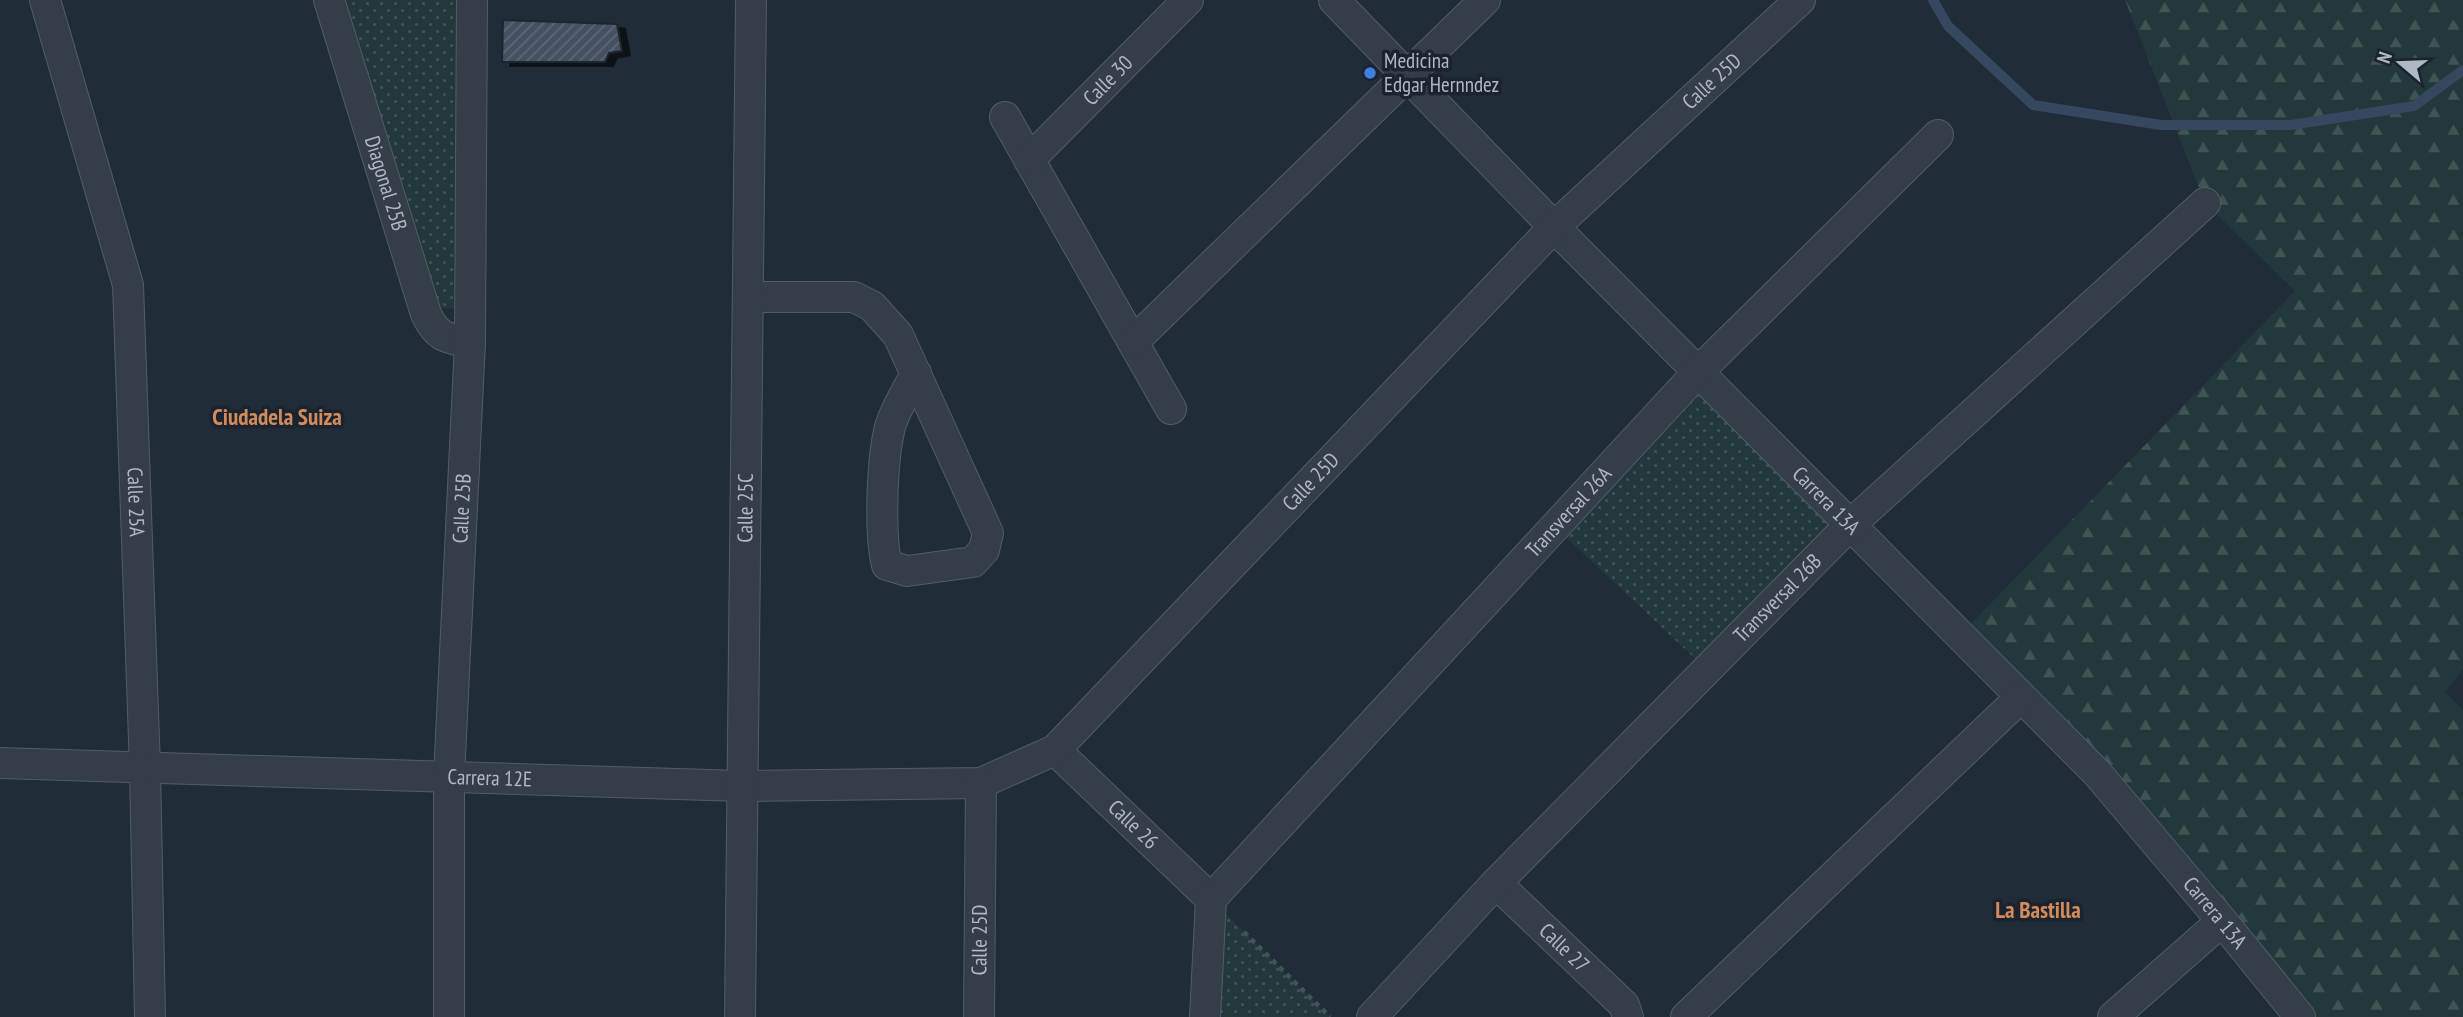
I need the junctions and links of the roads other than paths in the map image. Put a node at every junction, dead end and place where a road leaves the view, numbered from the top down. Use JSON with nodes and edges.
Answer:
{"nodes":[{"id":1,"x":45,"y":0,"type":"edge"},
{"id":2,"x":329,"y":0,"type":"edge"},
{"id":3,"x":472,"y":0,"type":"edge"},
{"id":4,"x":751,"y":0,"type":"edge"},
{"id":5,"x":1188,"y":0,"type":"edge"},
{"id":6,"x":1334,"y":0,"type":"edge"},
{"id":7,"x":1485,"y":0,"type":"edge"},
{"id":8,"x":1800,"y":0,"type":"edge"},
{"id":9,"x":1405,"y":76,"type":"junction"},
{"id":10,"x":1005,"y":117,"type":"dead end"},
{"id":11,"x":1938,"y":135,"type":"dead end"},
{"id":12,"x":1029,"y":160,"type":"junction"},
{"id":13,"x":2205,"y":203,"type":"dead end"},
{"id":14,"x":1554,"y":227,"type":"junction"},
{"id":15,"x":749,"y":297,"type":"junction"},
{"id":16,"x":470,"y":342,"type":"junction"},
{"id":17,"x":1133,"y":342,"type":"junction"},
{"id":18,"x":1698,"y":372,"type":"junction"},
{"id":19,"x":916,"y":373,"type":"junction"},
{"id":20,"x":1171,"y":409,"type":"dead end"},
{"id":21,"x":1850,"y":526,"type":"junction"},
{"id":22,"x":2021,"y":698,"type":"junction"},
{"id":23,"x":1055,"y":750,"type":"junction"},
{"id":24,"x":0,"y":763,"type":"edge"},
{"id":25,"x":145,"y":768,"type":"junction"},
{"id":26,"x":449,"y":777,"type":"junction"},
{"id":27,"x":981,"y":783,"type":"junction"},
{"id":28,"x":742,"y":786,"type":"junction"},
{"id":29,"x":1496,"y":883,"type":"junction"},
{"id":30,"x":1211,"y":899,"type":"junction"},
{"id":31,"x":2222,"y":921,"type":"junction"},
{"id":32,"x":1699,"y":1013,"type":"edge"},
{"id":33,"x":150,"y":1017,"type":"edge"},
{"id":34,"x":449,"y":1017,"type":"edge"},
{"id":35,"x":740,"y":1017,"type":"edge"},
{"id":36,"x":979,"y":1017,"type":"edge"},
{"id":37,"x":1205,"y":1017,"type":"edge"},
{"id":38,"x":1372,"y":1017,"type":"edge"},
{"id":39,"x":1628,"y":1017,"type":"edge"},
{"id":40,"x":2113,"y":1017,"type":"edge"},
{"id":41,"x":2300,"y":1017,"type":"edge"}],
"edges":[{"from":1,"to":25,"type":"street","name":"Calle 25A"},
{"from":2,"to":16,"type":"street","name":"Diagonal 25B"},
{"from":3,"to":16,"type":"street","name":"Calle 25B"},
{"from":4,"to":15,"type":"street","name":"Calle 25C"},
{"from":5,"to":12,"type":"street","name":"Calle 30"},
{"from":6,"to":9,"type":"street","name":"Carrera 13A"},
{"from":7,"to":9,"type":"street"},
{"from":8,"to":14,"type":"street","name":"Calle 25D"},
{"from":9,"to":14,"type":"street","name":"Carrera 13A"},
{"from":9,"to":17,"type":"street"},
{"from":10,"to":12,"type":"street"},
{"from":11,"to":18,"type":"street","name":"Transversal 26A"},
{"from":12,"to":17,"type":"street"},
{"from":13,"to":21,"type":"street","name":"Transversal 26B"},
{"from":14,"to":18,"type":"street","name":"Carrera 13A"},
{"from":14,"to":23,"type":"street","name":"Calle 25D"},
{"from":15,"to":19,"type":"street"},
{"from":15,"to":28,"type":"street","name":"Calle 25C"},
{"from":16,"to":26,"type":"street","name":"Calle 25B"},
{"from":17,"to":20,"type":"street"},
{"from":18,"to":21,"type":"street","name":"Carrera 13A"},
{"from":18,"to":30,"type":"street","name":"Transversal 26A"},
{"from":19,"to":19,"type":"street"},
{"from":21,"to":22,"type":"street","name":"Carrera 13A"},
{"from":21,"to":29,"type":"street","name":"Transversal 26B"},
{"from":22,"to":31,"type":"street","name":"Carrera 13A"},
{"from":22,"to":32,"type":"street"},
{"from":23,"to":27,"type":"street","name":"Calle 25D"},
{"from":23,"to":30,"type":"street","name":"Calle 26"},
{"from":24,"to":25,"type":"street","name":"Carrera 12E"},
{"from":25,"to":26,"type":"street","name":"Carrera 12E"},
{"from":25,"to":33,"type":"street","name":"Calle 25A"},
{"from":26,"to":28,"type":"street","name":"Carrera 12E"},
{"from":26,"to":34,"type":"street","name":"Calle 25B"},
{"from":27,"to":28,"type":"street","name":"Carrera 12E"},
{"from":27,"to":36,"type":"street","name":"Calle 25D"},
{"from":28,"to":35,"type":"street","name":"Calle 25C"},
{"from":29,"to":38,"type":"street","name":"Transversal 26B"},
{"from":29,"to":39,"type":"street","name":"Calle 27"},
{"from":30,"to":37,"type":"street"},
{"from":31,"to":40,"type":"street"},
{"from":31,"to":41,"type":"street","name":"Carrera 13A"}]}
